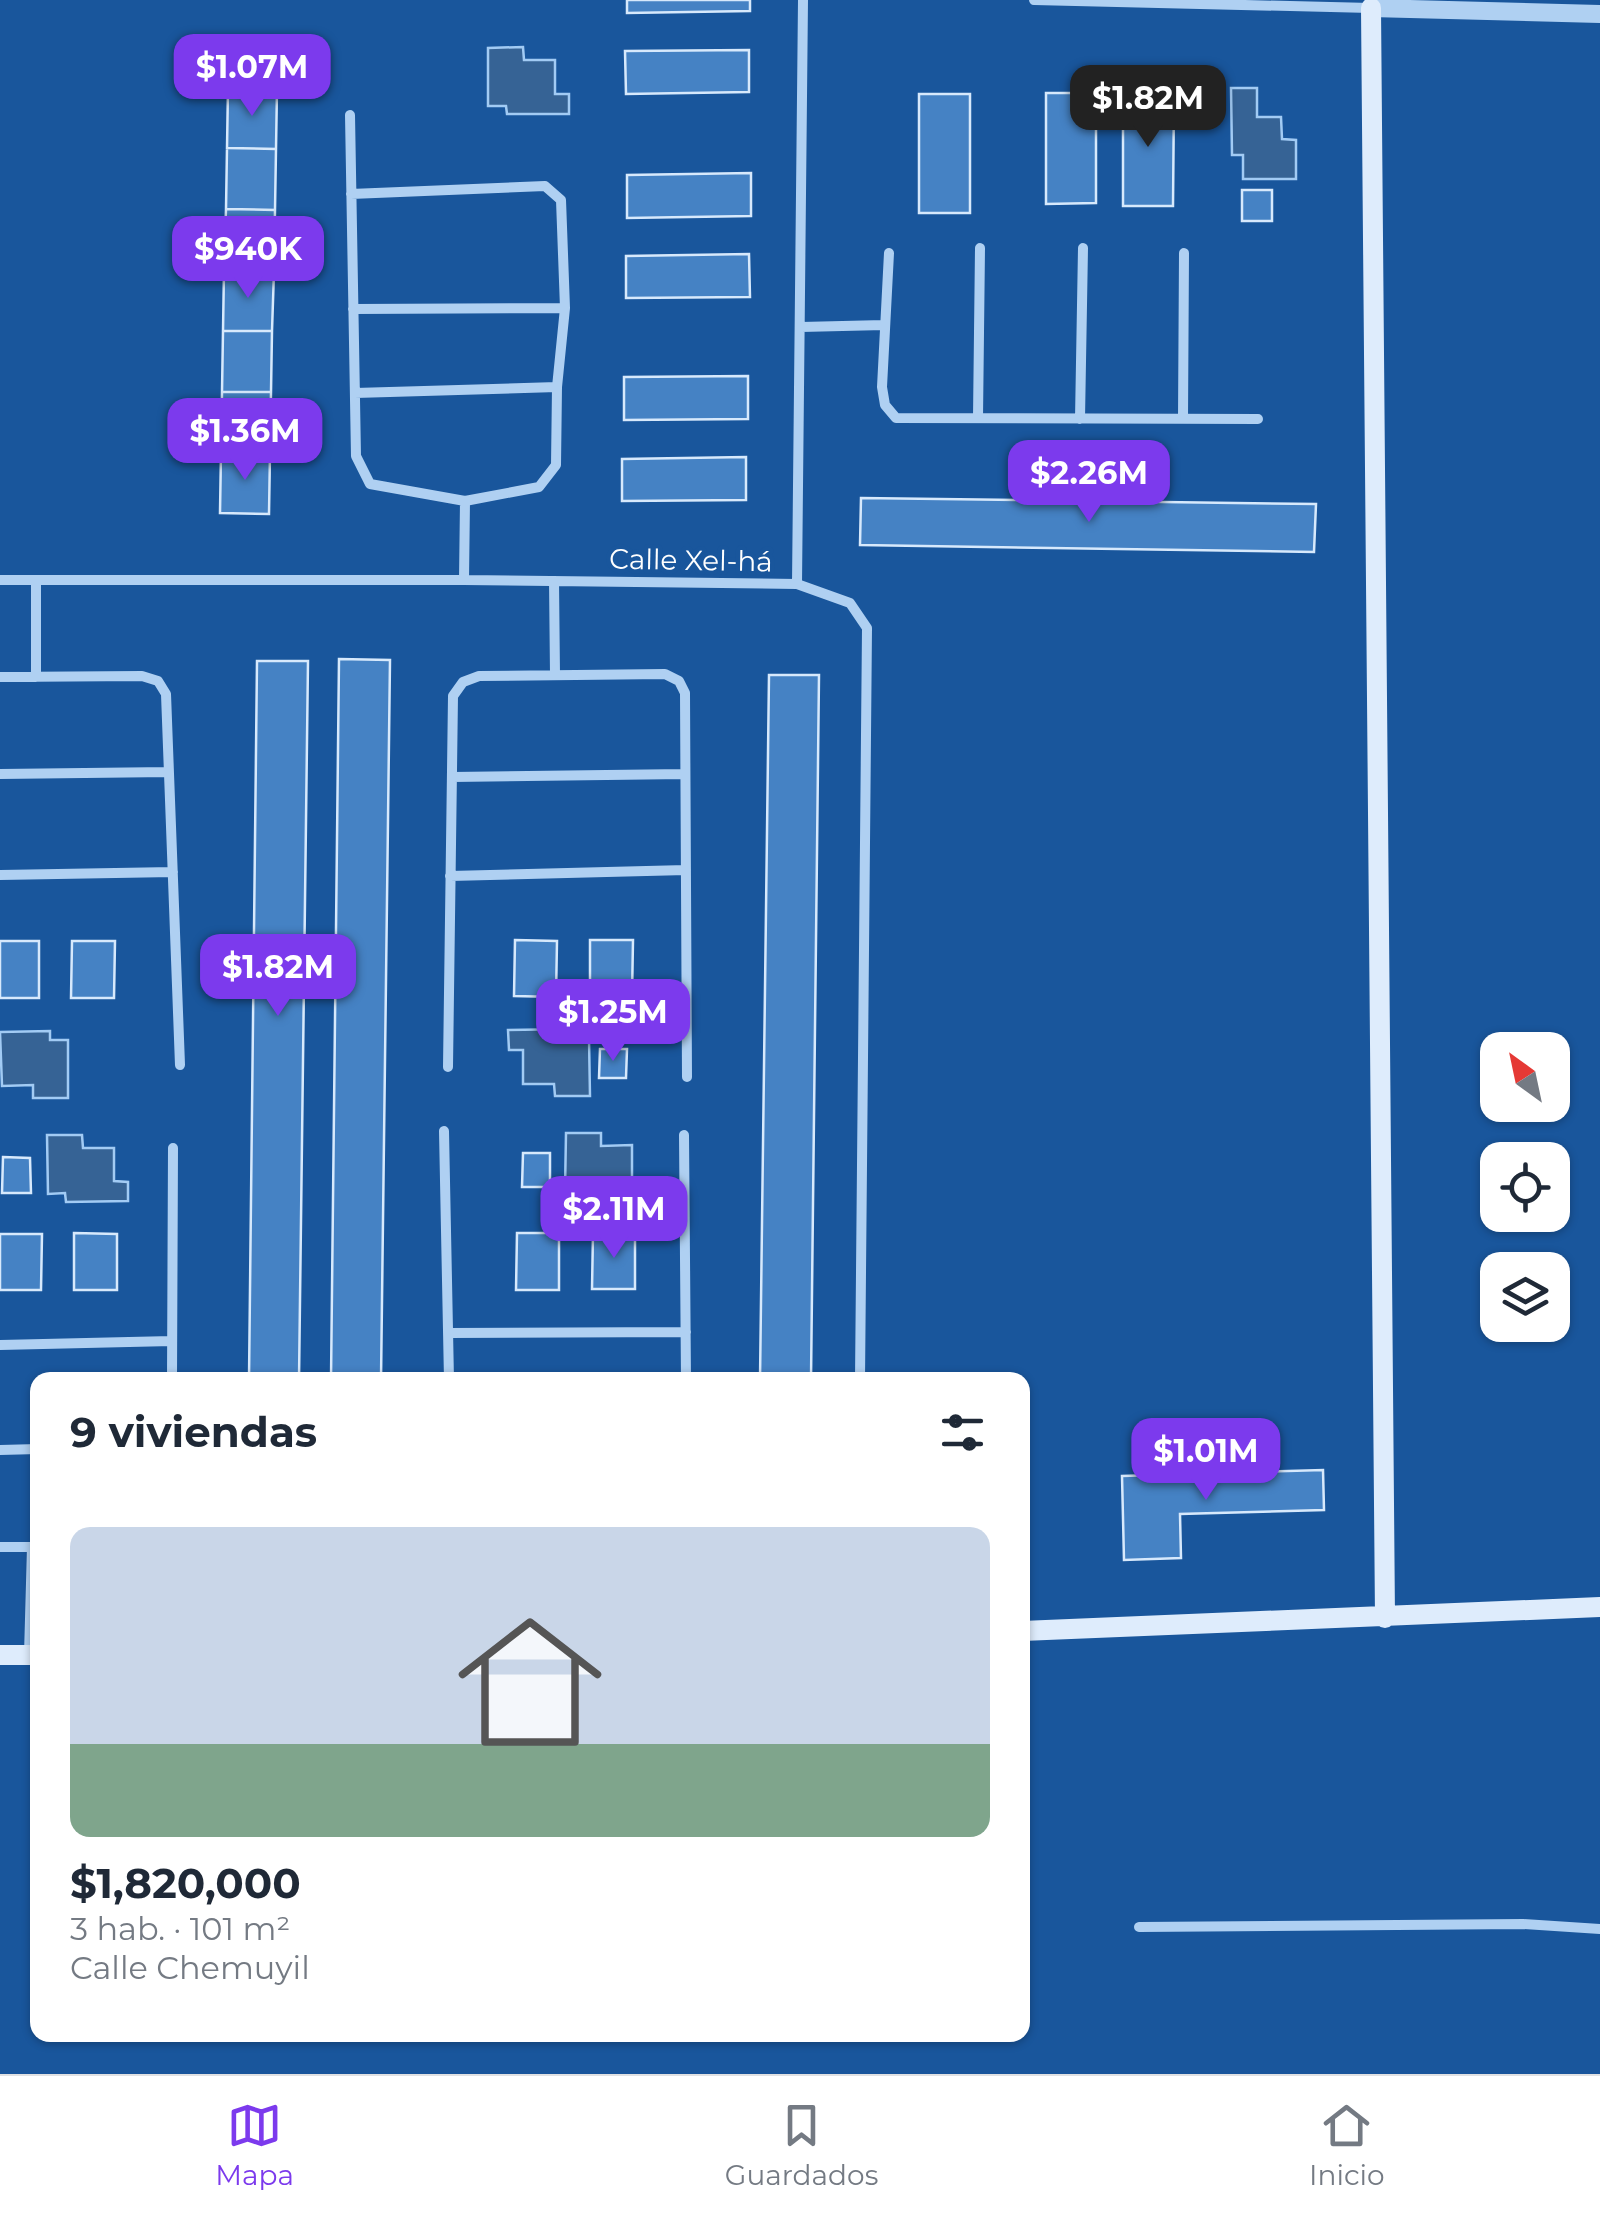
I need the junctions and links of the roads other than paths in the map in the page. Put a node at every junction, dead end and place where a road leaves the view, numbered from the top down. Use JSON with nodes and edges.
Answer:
{"nodes":[{"id":1,"x":804,"y":0,"type":"edge"},
{"id":2,"x":1034,"y":0,"type":"edge"},
{"id":3,"x":1371,"y":8,"type":"junction"},
{"id":4,"x":1600,"y":14,"type":"edge"},
{"id":5,"x":350,"y":115,"type":"dead end"},
{"id":6,"x":351,"y":194,"type":"junction"},
{"id":7,"x":980,"y":248,"type":"dead end"},
{"id":8,"x":1083,"y":248,"type":"dead end"},
{"id":9,"x":889,"y":253,"type":"dead end"},
{"id":10,"x":1184,"y":253,"type":"dead end"},
{"id":11,"x":565,"y":308,"type":"junction"},
{"id":12,"x":353,"y":309,"type":"junction"},
{"id":13,"x":884,"y":325,"type":"junction"},
{"id":14,"x":801,"y":327,"type":"junction"},
{"id":15,"x":557,"y":387,"type":"junction"},
{"id":16,"x":355,"y":392,"type":"junction"},
{"id":17,"x":978,"y":418,"type":"junction"},
{"id":18,"x":1080,"y":419,"type":"junction"},
{"id":19,"x":1183,"y":419,"type":"junction"},
{"id":20,"x":1258,"y":419,"type":"dead end"},
{"id":21,"x":465,"y":502,"type":"junction"},
{"id":22,"x":0,"y":580,"type":"edge"},
{"id":23,"x":36,"y":580,"type":"junction"},
{"id":24,"x":464,"y":580,"type":"junction"},
{"id":25,"x":554,"y":581,"type":"junction"},
{"id":26,"x":797,"y":584,"type":"junction"},
{"id":27,"x":554,"y":675,"type":"junction"},
{"id":28,"x":36,"y":676,"type":"junction"},
{"id":29,"x":0,"y":677,"type":"edge"},
{"id":30,"x":169,"y":772,"type":"junction"},
{"id":31,"x":0,"y":774,"type":"edge"},
{"id":32,"x":686,"y":774,"type":"junction"},
{"id":33,"x":452,"y":777,"type":"junction"},
{"id":34,"x":686,"y":870,"type":"junction"},
{"id":35,"x":172,"y":872,"type":"junction"},
{"id":36,"x":0,"y":875,"type":"edge"},
{"id":37,"x":450,"y":876,"type":"junction"},
{"id":38,"x":180,"y":1065,"type":"dead end"},
{"id":39,"x":448,"y":1067,"type":"dead end"},
{"id":40,"x":687,"y":1077,"type":"dead end"},
{"id":41,"x":444,"y":1132,"type":"dead end"},
{"id":42,"x":684,"y":1135,"type":"dead end"},
{"id":43,"x":174,"y":1148,"type":"dead end"},
{"id":44,"x":686,"y":1332,"type":"junction"},
{"id":45,"x":448,"y":1333,"type":"junction"},
{"id":46,"x":172,"y":1341,"type":"junction"},
{"id":47,"x":0,"y":1346,"type":"edge"},
{"id":48,"x":172,"y":1372,"type":"edge"},
{"id":49,"x":448,"y":1372,"type":"edge"},
{"id":50,"x":686,"y":1372,"type":"edge"},
{"id":51,"x":860,"y":1372,"type":"edge"},
{"id":52,"x":30,"y":1449,"type":"edge"},
{"id":53,"x":0,"y":1450,"type":"edge"},
{"id":54,"x":0,"y":1547,"type":"edge"},
{"id":55,"x":30,"y":1547,"type":"edge"},
{"id":56,"x":1600,"y":1607,"type":"edge"},
{"id":57,"x":1384,"y":1618,"type":"junction"},
{"id":58,"x":1030,"y":1631,"type":"edge"},
{"id":59,"x":0,"y":1655,"type":"edge"},
{"id":60,"x":30,"y":1655,"type":"edge"},
{"id":61,"x":1139,"y":1927,"type":"dead end"},
{"id":62,"x":1600,"y":1929,"type":"edge"}],
"edges":[{"from":1,"to":14,"type":"street","name":"Calle Xel-há"},
{"from":2,"to":3,"type":"street"},
{"from":3,"to":4,"type":"street"},
{"from":3,"to":57,"type":"main road"},
{"from":5,"to":6,"type":"street"},
{"from":6,"to":11,"type":"street"},
{"from":6,"to":12,"type":"street"},
{"from":7,"to":17,"type":"street"},
{"from":8,"to":18,"type":"street"},
{"from":9,"to":13,"type":"street"},
{"from":10,"to":19,"type":"street"},
{"from":11,"to":12,"type":"street"},
{"from":11,"to":15,"type":"street"},
{"from":12,"to":16,"type":"street"},
{"from":13,"to":14,"type":"street"},
{"from":13,"to":17,"type":"street"},
{"from":14,"to":26,"type":"street","name":"Calle Xel-há"},
{"from":15,"to":16,"type":"street"},
{"from":15,"to":21,"type":"street"},
{"from":16,"to":21,"type":"street"},
{"from":17,"to":18,"type":"street"},
{"from":18,"to":19,"type":"street"},
{"from":19,"to":20,"type":"street"},
{"from":21,"to":24,"type":"street"},
{"from":22,"to":23,"type":"street","name":"Calle Xel-há"},
{"from":23,"to":24,"type":"street","name":"Calle Xel-há"},
{"from":23,"to":28,"type":"street"},
{"from":24,"to":25,"type":"street","name":"Calle Xel-há"},
{"from":25,"to":26,"type":"street","name":"Calle Xel-há"},
{"from":25,"to":27,"type":"street"},
{"from":26,"to":51,"type":"street"},
{"from":27,"to":32,"type":"street"},
{"from":27,"to":33,"type":"street"},
{"from":28,"to":29,"type":"street"},
{"from":28,"to":30,"type":"street"},
{"from":30,"to":31,"type":"street"},
{"from":30,"to":35,"type":"street"},
{"from":32,"to":33,"type":"street"},
{"from":32,"to":34,"type":"street"},
{"from":33,"to":37,"type":"street"},
{"from":34,"to":37,"type":"street"},
{"from":34,"to":40,"type":"street"},
{"from":35,"to":36,"type":"street"},
{"from":35,"to":38,"type":"street"},
{"from":37,"to":39,"type":"street"},
{"from":41,"to":45,"type":"street"},
{"from":42,"to":44,"type":"street"},
{"from":43,"to":46,"type":"street"},
{"from":44,"to":45,"type":"street"},
{"from":44,"to":50,"type":"street"},
{"from":45,"to":49,"type":"street"},
{"from":46,"to":47,"type":"street"},
{"from":46,"to":48,"type":"street"},
{"from":52,"to":53,"type":"street"},
{"from":54,"to":55,"type":"street"},
{"from":56,"to":57,"type":"main road"},
{"from":57,"to":58,"type":"main road"},
{"from":59,"to":60,"type":"main road"},
{"from":61,"to":62,"type":"street"}]}
